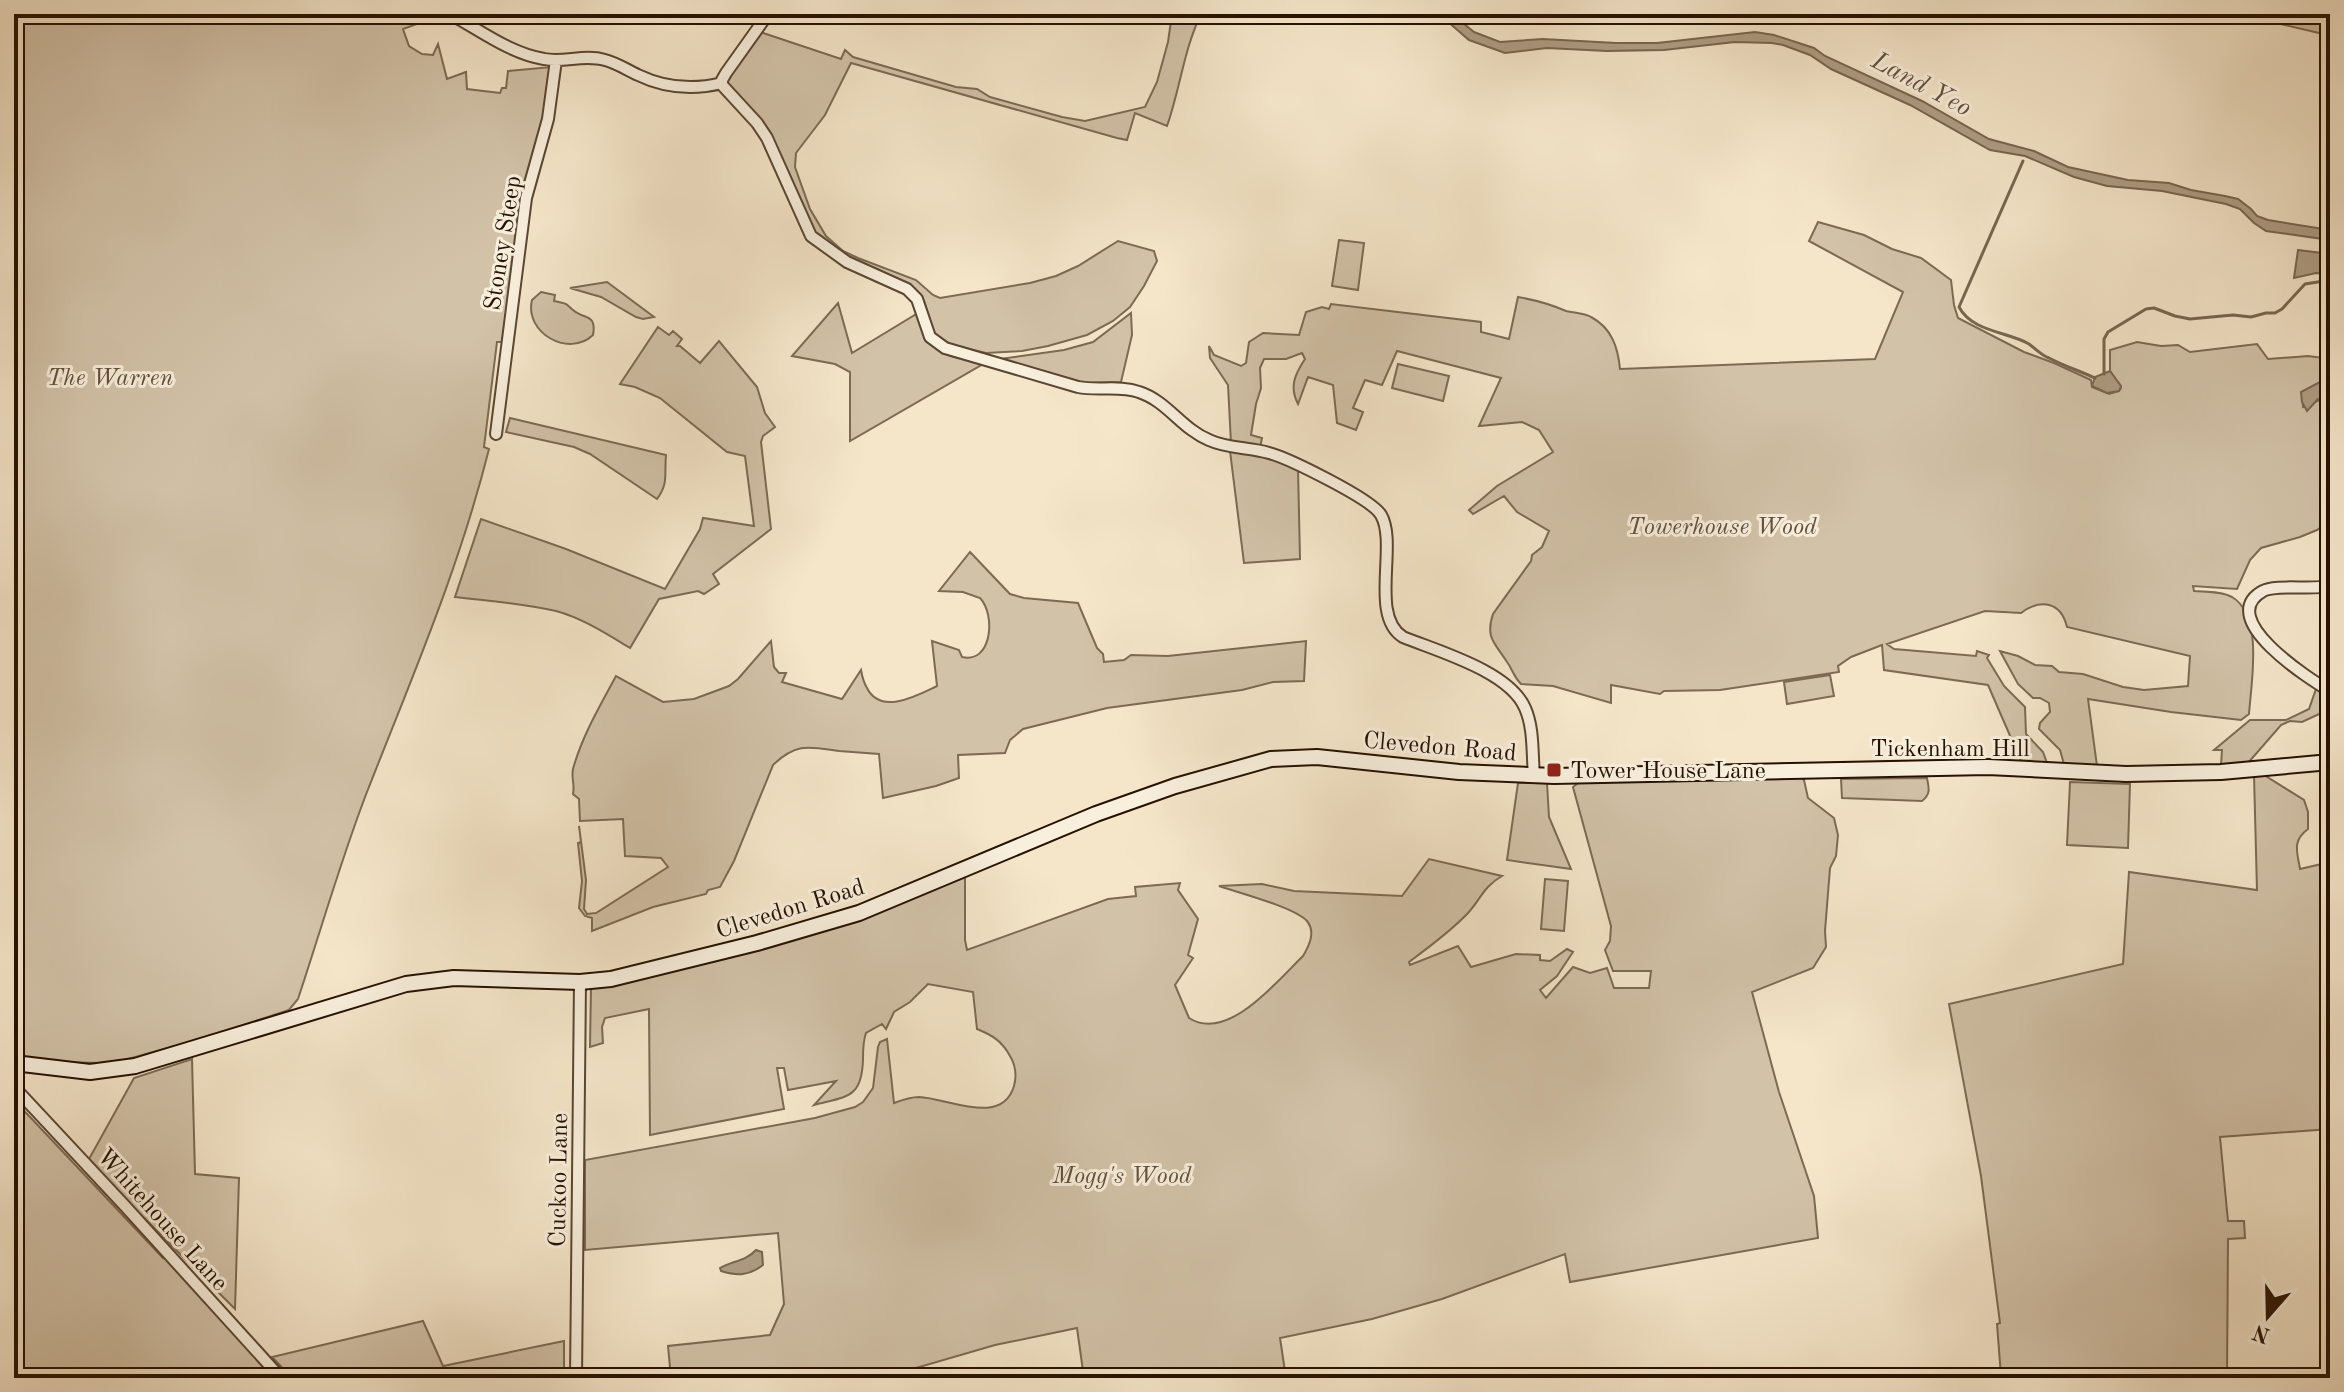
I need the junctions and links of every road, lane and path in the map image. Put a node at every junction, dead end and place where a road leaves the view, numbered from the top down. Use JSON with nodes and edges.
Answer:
{"nodes":[{"id":1,"x":450,"y":14,"type":"edge"},
{"id":2,"x":768,"y":14,"type":"edge"},
{"id":3,"x":556,"y":60,"type":"junction"},
{"id":4,"x":722,"y":83,"type":"junction"},
{"id":5,"x":496,"y":434,"type":"dead end"},
{"id":6,"x":2330,"y":586,"type":"edge"},
{"id":7,"x":2330,"y":691,"type":"edge"},
{"id":8,"x":2330,"y":762,"type":"edge"},
{"id":9,"x":1534,"y":775,"type":"junction"},
{"id":10,"x":1569,"y":775,"type":"joint"},
{"id":11,"x":580,"y":982,"type":"junction"},
{"id":12,"x":14,"y":1063,"type":"edge"},
{"id":13,"x":14,"y":1087,"type":"edge"},
{"id":14,"x":281,"y":1378,"type":"edge"},
{"id":15,"x":576,"y":1378,"type":"edge"}],
"edges":[{"from":1,"to":3,"type":"street"},
{"from":2,"to":4,"type":"street"},
{"from":3,"to":4,"type":"street"},
{"from":3,"to":5,"type":"street","name":"Stoney Steep"},
{"from":4,"to":9,"type":"street"},
{"from":6,"to":7,"type":"street"},
{"from":8,"to":10,"type":"main road","name":"Tickenham Hill"},
{"from":9,"to":10,"type":"main road","name":"Clevedon Road"},
{"from":9,"to":11,"type":"main road","name":"Clevedon Road"},
{"from":11,"to":12,"type":"main road","name":"Clevedon Road"},
{"from":11,"to":15,"type":"street","name":"Cuckoo Lane"},
{"from":13,"to":14,"type":"street","name":"Whitehouse Lane"}]}
